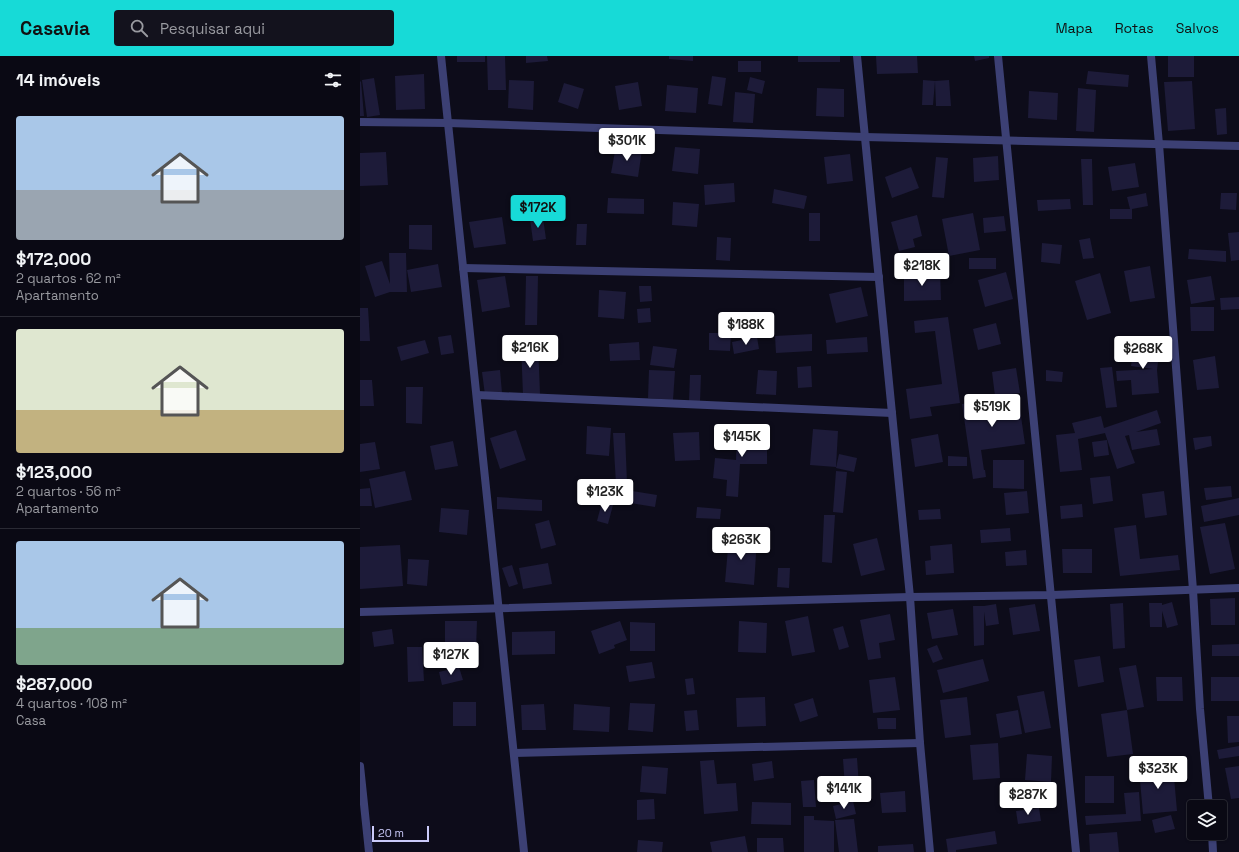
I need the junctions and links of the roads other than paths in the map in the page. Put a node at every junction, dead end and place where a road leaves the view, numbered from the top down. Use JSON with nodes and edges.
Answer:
{"nodes":[{"id":1,"x":441,"y":56,"type":"edge"},
{"id":2,"x":857,"y":56,"type":"edge"},
{"id":3,"x":998,"y":56,"type":"edge"},
{"id":4,"x":1151,"y":56,"type":"edge"},
{"id":5,"x":360,"y":122,"type":"edge"},
{"id":6,"x":448,"y":124,"type":"junction"},
{"id":7,"x":865,"y":137,"type":"junction"},
{"id":8,"x":1007,"y":141,"type":"junction"},
{"id":9,"x":1159,"y":144,"type":"junction"},
{"id":10,"x":1239,"y":146,"type":"edge"},
{"id":11,"x":463,"y":268,"type":"junction"},
{"id":12,"x":878,"y":276,"type":"junction"},
{"id":13,"x":477,"y":395,"type":"junction"},
{"id":14,"x":892,"y":413,"type":"junction"},
{"id":15,"x":1239,"y":588,"type":"edge"},
{"id":16,"x":1192,"y":590,"type":"junction"},
{"id":17,"x":1052,"y":595,"type":"junction"},
{"id":18,"x":910,"y":597,"type":"junction"},
{"id":19,"x":499,"y":608,"type":"junction"},
{"id":20,"x":360,"y":612,"type":"edge"},
{"id":21,"x":920,"y":743,"type":"junction"},
{"id":22,"x":514,"y":753,"type":"junction"},
{"id":23,"x":360,"y":766,"type":"edge"},
{"id":24,"x":1208,"y":800,"type":"edge"},
{"id":25,"x":1212,"y":840,"type":"edge"},
{"id":26,"x":369,"y":852,"type":"edge"},
{"id":27,"x":524,"y":852,"type":"edge"},
{"id":28,"x":930,"y":852,"type":"edge"},
{"id":29,"x":1076,"y":852,"type":"edge"},
{"id":30,"x":1213,"y":852,"type":"edge"}],
"edges":[{"from":1,"to":6,"type":"street"},
{"from":2,"to":7,"type":"street"},
{"from":3,"to":8,"type":"street"},
{"from":4,"to":9,"type":"street"},
{"from":5,"to":6,"type":"street"},
{"from":6,"to":7,"type":"street"},
{"from":6,"to":11,"type":"street"},
{"from":7,"to":8,"type":"street"},
{"from":7,"to":12,"type":"street"},
{"from":8,"to":9,"type":"street"},
{"from":8,"to":17,"type":"street"},
{"from":9,"to":10,"type":"street"},
{"from":9,"to":16,"type":"street"},
{"from":11,"to":12,"type":"street"},
{"from":11,"to":13,"type":"street"},
{"from":12,"to":14,"type":"street"},
{"from":13,"to":14,"type":"street"},
{"from":13,"to":19,"type":"street"},
{"from":14,"to":18,"type":"street"},
{"from":15,"to":16,"type":"street"},
{"from":16,"to":17,"type":"street"},
{"from":16,"to":24,"type":"street"},
{"from":17,"to":18,"type":"street"},
{"from":17,"to":29,"type":"street"},
{"from":18,"to":19,"type":"street"},
{"from":18,"to":21,"type":"street"},
{"from":19,"to":20,"type":"street"},
{"from":19,"to":22,"type":"street"},
{"from":21,"to":22,"type":"street"},
{"from":21,"to":28,"type":"street"},
{"from":22,"to":27,"type":"street"},
{"from":23,"to":26,"type":"street"},
{"from":25,"to":30,"type":"street"}]}
